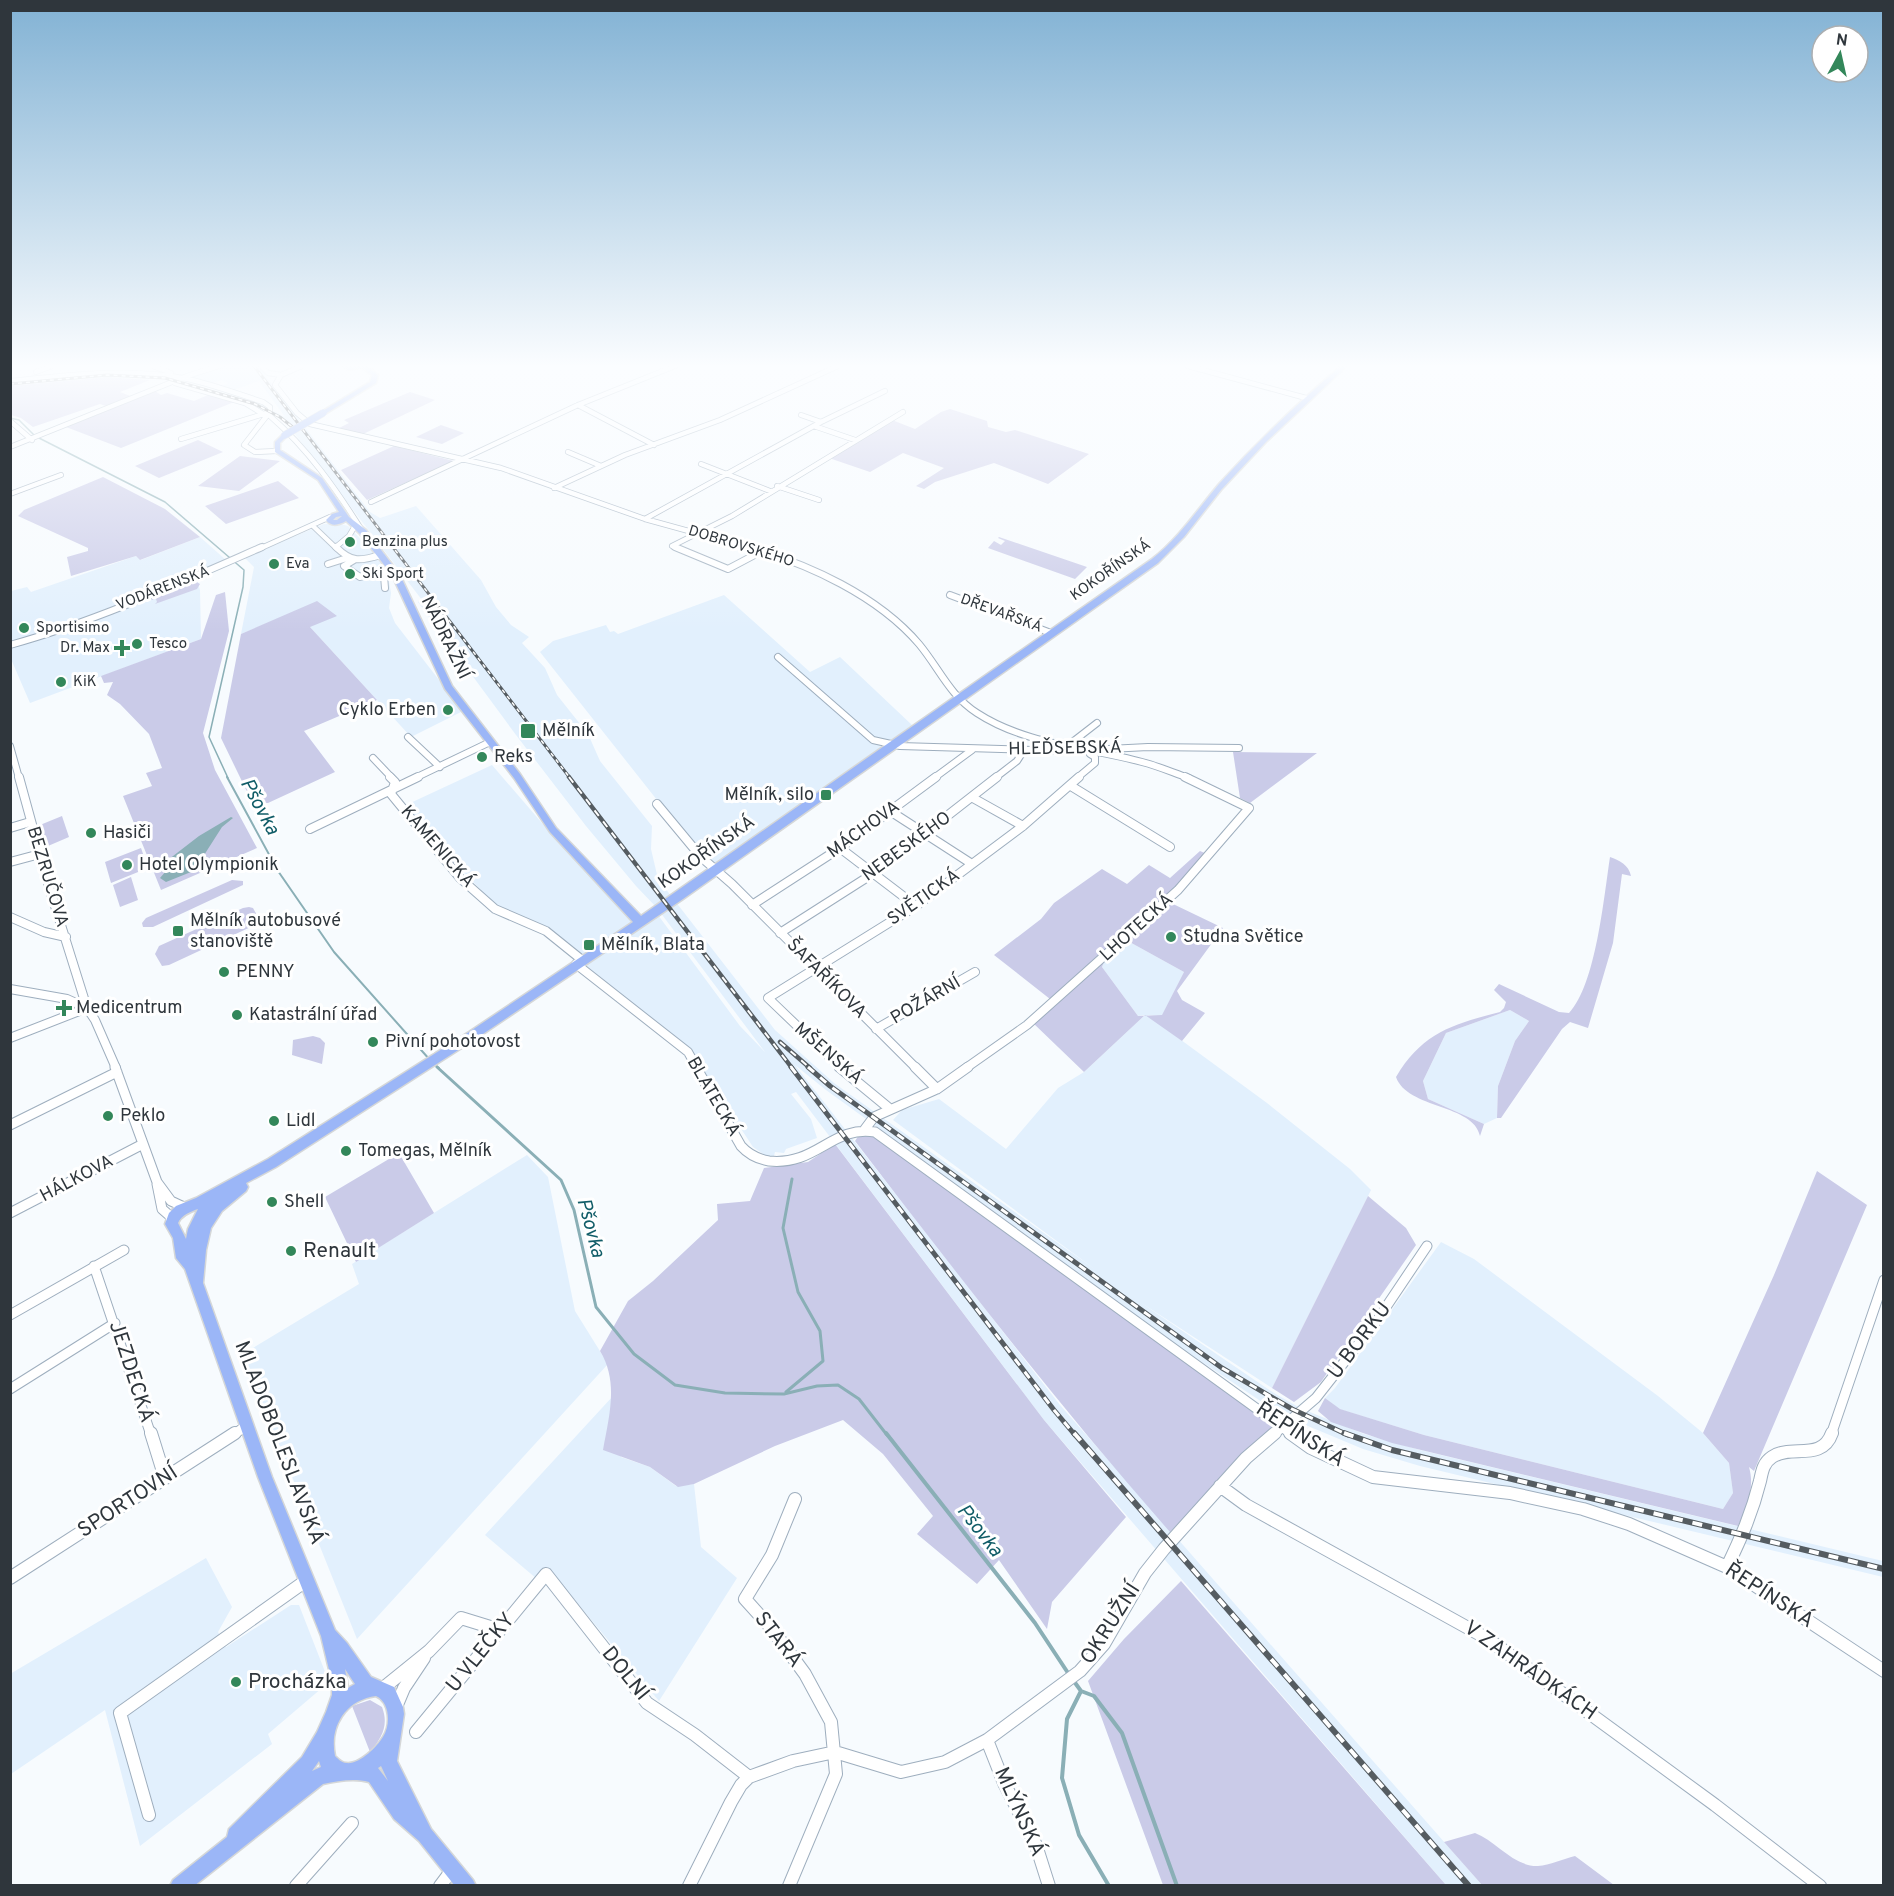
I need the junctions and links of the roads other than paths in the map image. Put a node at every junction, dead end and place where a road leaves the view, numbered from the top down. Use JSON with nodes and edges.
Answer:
{"nodes":[{"id":1,"x":282,"y":454,"type":"edge"},
{"id":2,"x":308,"y":454,"type":"edge"},
{"id":3,"x":437,"y":454,"type":"edge"},
{"id":4,"x":574,"y":454,"type":"edge"},
{"id":5,"x":630,"y":454,"type":"edge"},
{"id":6,"x":764,"y":454,"type":"edge"},
{"id":7,"x":830,"y":454,"type":"edge"},
{"id":8,"x":1252,"y":454,"type":"edge"},
{"id":9,"x":471,"y":455,"type":"joint"},
{"id":10,"x":460,"y":460,"type":"junction"},
{"id":11,"x":480,"y":463,"type":"junction"},
{"id":12,"x":701,"y":464,"type":"dead end"},
{"id":13,"x":601,"y":466,"type":"junction"},
{"id":14,"x":320,"y":471,"type":"junction"},
{"id":15,"x":61,"y":475,"type":"dead end"},
{"id":16,"x":728,"y":475,"type":"junction"},
{"id":17,"x":324,"y":483,"type":"junction"},
{"id":18,"x":777,"y":486,"type":"junction"},
{"id":19,"x":554,"y":488,"type":"junction"},
{"id":20,"x":770,"y":491,"type":"junction"},
{"id":21,"x":10,"y":494,"type":"edge"},
{"id":22,"x":819,"y":500,"type":"dead end"},
{"id":23,"x":337,"y":502,"type":"junction"},
{"id":24,"x":371,"y":502,"type":"dead end"},
{"id":25,"x":346,"y":514,"type":"junction"},
{"id":26,"x":334,"y":519,"type":"junction"},
{"id":27,"x":645,"y":519,"type":"junction"},
{"id":28,"x":314,"y":526,"type":"junction"},
{"id":29,"x":355,"y":526,"type":"junction"},
{"id":30,"x":363,"y":532,"type":"junction"},
{"id":31,"x":696,"y":533,"type":"junction"},
{"id":32,"x":337,"y":546,"type":"junction"},
{"id":33,"x":762,"y":551,"type":"junction"},
{"id":34,"x":381,"y":555,"type":"junction"},
{"id":35,"x":347,"y":558,"type":"junction"},
{"id":36,"x":354,"y":560,"type":"junction"},
{"id":37,"x":328,"y":564,"type":"dead end"},
{"id":38,"x":391,"y":569,"type":"junction"},
{"id":39,"x":385,"y":588,"type":"dead end"},
{"id":40,"x":950,"y":595,"type":"dead end"},
{"id":41,"x":1051,"y":633,"type":"junction"},
{"id":42,"x":10,"y":645,"type":"edge"},
{"id":43,"x":778,"y":657,"type":"dead end"},
{"id":44,"x":958,"y":699,"type":"junction"},
{"id":45,"x":1097,"y":723,"type":"dead end"},
{"id":46,"x":408,"y":737,"type":"dead end"},
{"id":47,"x":490,"y":742,"type":"junction"},
{"id":48,"x":892,"y":745,"type":"junction"},
{"id":49,"x":11,"y":746,"type":"edge"},
{"id":50,"x":1066,"y":747,"type":"junction"},
{"id":51,"x":1239,"y":748,"type":"dead end"},
{"id":52,"x":972,"y":750,"type":"junction"},
{"id":53,"x":1024,"y":750,"type":"junction"},
{"id":54,"x":1083,"y":751,"type":"junction"},
{"id":55,"x":373,"y":758,"type":"dead end"},
{"id":56,"x":440,"y":767,"type":"junction"},
{"id":57,"x":1071,"y":786,"type":"junction"},
{"id":58,"x":393,"y":788,"type":"junction"},
{"id":59,"x":973,"y":798,"type":"junction"},
{"id":60,"x":657,"y":804,"type":"dead end"},
{"id":61,"x":890,"y":811,"type":"junction"},
{"id":62,"x":30,"y":822,"type":"junction"},
{"id":63,"x":1023,"y":826,"type":"junction"},
{"id":64,"x":10,"y":828,"type":"edge"},
{"id":65,"x":310,"y":829,"type":"dead end"},
{"id":66,"x":927,"y":834,"type":"junction"},
{"id":67,"x":1170,"y":847,"type":"dead end"},
{"id":68,"x":840,"y":848,"type":"junction"},
{"id":69,"x":40,"y":854,"type":"junction"},
{"id":70,"x":10,"y":862,"type":"edge"},
{"id":71,"x":972,"y":864,"type":"junction"},
{"id":72,"x":714,"y":871,"type":"junction"},
{"id":73,"x":874,"y":873,"type":"junction"},
{"id":74,"x":752,"y":905,"type":"junction"},
{"id":75,"x":916,"y":906,"type":"junction"},
{"id":76,"x":10,"y":917,"type":"edge"},
{"id":77,"x":640,"y":922,"type":"junction"},
{"id":78,"x":780,"y":933,"type":"junction"},
{"id":79,"x":66,"y":937,"type":"junction"},
{"id":80,"x":576,"y":964,"type":"junction"},
{"id":81,"x":816,"y":968,"type":"junction"},
{"id":82,"x":975,"y":972,"type":"dead end"},
{"id":83,"x":10,"y":989,"type":"edge"},
{"id":84,"x":768,"y":998,"type":"joint"},
{"id":85,"x":87,"y":1008,"type":"junction"},
{"id":86,"x":876,"y":1029,"type":"junction"},
{"id":87,"x":10,"y":1038,"type":"edge"},
{"id":88,"x":117,"y":1072,"type":"junction"},
{"id":89,"x":938,"y":1089,"type":"junction"},
{"id":90,"x":890,"y":1109,"type":"junction"},
{"id":91,"x":10,"y":1125,"type":"edge"},
{"id":92,"x":865,"y":1129,"type":"junction"},
{"id":93,"x":143,"y":1144,"type":"junction"},
{"id":94,"x":272,"y":1163,"type":"junction"},
{"id":95,"x":157,"y":1182,"type":"junction"},
{"id":96,"x":229,"y":1187,"type":"junction"},
{"id":97,"x":186,"y":1207,"type":"junction"},
{"id":98,"x":10,"y":1214,"type":"edge"},
{"id":99,"x":198,"y":1219,"type":"junction"},
{"id":100,"x":173,"y":1225,"type":"junction"},
{"id":101,"x":1427,"y":1246,"type":"dead end"},
{"id":102,"x":124,"y":1250,"type":"dead end"},
{"id":103,"x":190,"y":1265,"type":"junction"},
{"id":104,"x":94,"y":1266,"type":"junction"},
{"id":105,"x":1884,"y":1280,"type":"edge"},
{"id":106,"x":197,"y":1287,"type":"junction"},
{"id":107,"x":10,"y":1315,"type":"edge"},
{"id":108,"x":115,"y":1323,"type":"junction"},
{"id":109,"x":10,"y":1389,"type":"edge"},
{"id":110,"x":246,"y":1426,"type":"junction"},
{"id":111,"x":1281,"y":1426,"type":"junction"},
{"id":112,"x":165,"y":1478,"type":"junction"},
{"id":113,"x":1220,"y":1486,"type":"junction"},
{"id":114,"x":795,"y":1499,"type":"dead end"},
{"id":115,"x":1727,"y":1567,"type":"junction"},
{"id":116,"x":546,"y":1574,"type":"joint"},
{"id":117,"x":10,"y":1578,"type":"edge"},
{"id":118,"x":307,"y":1580,"type":"junction"},
{"id":119,"x":500,"y":1630,"type":"junction"},
{"id":120,"x":329,"y":1636,"type":"junction"},
{"id":121,"x":429,"y":1651,"type":"junction"},
{"id":122,"x":1884,"y":1671,"type":"edge"},
{"id":123,"x":377,"y":1689,"type":"junction"},
{"id":124,"x":395,"y":1708,"type":"junction"},
{"id":125,"x":334,"y":1712,"type":"junction"},
{"id":126,"x":416,"y":1732,"type":"dead end"},
{"id":127,"x":324,"y":1735,"type":"junction"},
{"id":128,"x":391,"y":1739,"type":"junction"},
{"id":129,"x":987,"y":1740,"type":"junction"},
{"id":130,"x":835,"y":1752,"type":"junction"},
{"id":131,"x":347,"y":1772,"type":"junction"},
{"id":132,"x":749,"y":1777,"type":"junction"},
{"id":133,"x":150,"y":1815,"type":"dead end"},
{"id":134,"x":352,"y":1823,"type":"dead end"},
{"id":135,"x":425,"y":1835,"type":"junction"},
{"id":136,"x":212,"y":1858,"type":"junction"},
{"id":137,"x":453,"y":1868,"type":"junction"},
{"id":138,"x":179,"y":1886,"type":"edge"},
{"id":139,"x":296,"y":1886,"type":"edge"},
{"id":140,"x":440,"y":1886,"type":"edge"},
{"id":141,"x":467,"y":1886,"type":"edge"},
{"id":142,"x":689,"y":1886,"type":"edge"},
{"id":143,"x":789,"y":1886,"type":"edge"},
{"id":144,"x":1049,"y":1886,"type":"edge"},
{"id":145,"x":1820,"y":1886,"type":"edge"}],
"edges":[{"from":1,"to":17,"type":"main road"},
{"from":2,"to":14,"type":"street"},
{"from":3,"to":10,"type":"street","name":"DOBROVSKÉHO"},
{"from":4,"to":13,"type":"street"},
{"from":5,"to":13,"type":"street"},
{"from":6,"to":16,"type":"street"},
{"from":7,"to":18,"type":"street"},
{"from":8,"to":41,"type":"main road","name":"KOKOŘÍNSKÁ"},
{"from":9,"to":10,"type":"street"},
{"from":9,"to":11,"type":"street","name":"DOBROVSKÉHO"},
{"from":10,"to":11,"type":"street","name":"DOBROVSKÉHO"},
{"from":10,"to":24,"type":"street"},
{"from":11,"to":19,"type":"street","name":"DOBROVSKÉHO"},
{"from":12,"to":16,"type":"street"},
{"from":13,"to":19,"type":"street"},
{"from":14,"to":17,"type":"street"},
{"from":14,"to":25,"type":"street"},
{"from":15,"to":21,"type":"street"},
{"from":16,"to":20,"type":"street"},
{"from":16,"to":27,"type":"street"},
{"from":17,"to":23,"type":"main road"},
{"from":18,"to":20,"type":"street"},
{"from":18,"to":22,"type":"street"},
{"from":19,"to":27,"type":"street","name":"DOBROVSKÉHO"},
{"from":20,"to":31,"type":"street"},
{"from":23,"to":25,"type":"main road"},
{"from":23,"to":26,"type":"main road"},
{"from":25,"to":26,"type":"main road"},
{"from":25,"to":29,"type":"main road","name":"NÁDRAŽNÍ"},
{"from":25,"to":30,"type":"street","name":"NÁDRAŽNÍ"},
{"from":26,"to":28,"type":"street","name":"VODÁRENSKÁ"},
{"from":26,"to":29,"type":"main road","name":"NÁDRAŽNÍ"},
{"from":27,"to":31,"type":"street","name":"DOBROVSKÉHO"},
{"from":28,"to":32,"type":"street"},
{"from":28,"to":42,"type":"street","name":"VODÁRENSKÁ"},
{"from":29,"to":30,"type":"main road","name":"NÁDRAŽNÍ"},
{"from":29,"to":32,"type":"street"},
{"from":30,"to":34,"type":"main road","name":"NÁDRAŽNÍ"},
{"from":31,"to":33,"type":"street","name":"DOBROVSKÉHO"},
{"from":31,"to":33,"type":"street"},
{"from":32,"to":35,"type":"street"},
{"from":33,"to":44,"type":"street","name":"DOBROVSKÉHO"},
{"from":34,"to":36,"type":"street"},
{"from":34,"to":38,"type":"main road","name":"NÁDRAŽNÍ"},
{"from":35,"to":36,"type":"street"},
{"from":35,"to":37,"type":"street"},
{"from":36,"to":38,"type":"street"},
{"from":38,"to":39,"type":"street"},
{"from":38,"to":47,"type":"main road","name":"NÁDRAŽNÍ"},
{"from":40,"to":41,"type":"street","name":"DŘEVAŘSKÁ"},
{"from":41,"to":44,"type":"main road","name":"KOKOŘÍNSKÁ"},
{"from":43,"to":48,"type":"street"},
{"from":44,"to":48,"type":"main road","name":"KOKOŘÍNSKÁ"},
{"from":44,"to":50,"type":"street","name":"DOBROVSKÉHO"},
{"from":45,"to":50,"type":"street"},
{"from":46,"to":56,"type":"street"},
{"from":47,"to":56,"type":"street"},
{"from":47,"to":77,"type":"main road","name":"NÁDRAŽNÍ"},
{"from":48,"to":52,"type":"street","name":"HLEĎSEBSKÁ"},
{"from":48,"to":72,"type":"main road","name":"KOKOŘÍNSKÁ"},
{"from":49,"to":62,"type":"street","name":"BEZRUČOVA"},
{"from":50,"to":54,"type":"street","name":"DOBROVSKÉHO"},
{"from":51,"to":54,"type":"street","name":"HLEĎSEBSKÁ"},
{"from":52,"to":53,"type":"street","name":"HLEĎSEBSKÁ"},
{"from":52,"to":61,"type":"street","name":"MÁCHOVA"},
{"from":53,"to":54,"type":"street","name":"HLEĎSEBSKÁ"},
{"from":53,"to":59,"type":"street","name":"NEBESKÉHO"},
{"from":54,"to":57,"type":"street","name":"SVĚTICKÁ"},
{"from":54,"to":89,"type":"street","name":"LHOTECKÁ"},
{"from":55,"to":58,"type":"street","name":"KAMENICKÁ"},
{"from":56,"to":58,"type":"street"},
{"from":57,"to":63,"type":"street","name":"SVĚTICKÁ"},
{"from":57,"to":67,"type":"street"},
{"from":58,"to":65,"type":"street"},
{"from":58,"to":80,"type":"street","name":"KAMENICKÁ"},
{"from":59,"to":63,"type":"street"},
{"from":59,"to":66,"type":"street","name":"NEBESKÉHO"},
{"from":60,"to":72,"type":"street","name":"ŠAFAŘÍKOVA"},
{"from":61,"to":66,"type":"street"},
{"from":61,"to":68,"type":"street","name":"MÁCHOVA"},
{"from":62,"to":64,"type":"street"},
{"from":62,"to":69,"type":"street","name":"BEZRUČOVA"},
{"from":63,"to":71,"type":"street","name":"SVĚTICKÁ"},
{"from":66,"to":71,"type":"street"},
{"from":66,"to":73,"type":"street","name":"NEBESKÉHO"},
{"from":68,"to":73,"type":"street"},
{"from":68,"to":74,"type":"street","name":"MÁCHOVA"},
{"from":69,"to":70,"type":"street"},
{"from":69,"to":79,"type":"street","name":"BEZRUČOVA"},
{"from":71,"to":75,"type":"street","name":"SVĚTICKÁ"},
{"from":72,"to":74,"type":"street","name":"ŠAFAŘÍKOVA"},
{"from":72,"to":77,"type":"main road","name":"KOKOŘÍNSKÁ"},
{"from":73,"to":75,"type":"street"},
{"from":73,"to":78,"type":"street","name":"NEBESKÉHO"},
{"from":74,"to":78,"type":"street","name":"ŠAFAŘÍKOVA"},
{"from":75,"to":81,"type":"street","name":"SVĚTICKÁ"},
{"from":76,"to":79,"type":"street"},
{"from":77,"to":80,"type":"main road","name":"KOKOŘÍNSKÁ"},
{"from":78,"to":81,"type":"street","name":"ŠAFAŘÍKOVA"},
{"from":79,"to":85,"type":"street","name":"BEZRUČOVA"},
{"from":80,"to":92,"type":"street","name":"BLATECKÁ"},
{"from":80,"to":94,"type":"main road","name":"KOKOŘÍNSKÁ"},
{"from":81,"to":84,"type":"street","name":"SVĚTICKÁ"},
{"from":81,"to":86,"type":"street","name":"ŠAFAŘÍKOVA"},
{"from":82,"to":86,"type":"street","name":"POŽÁRNÍ"},
{"from":83,"to":85,"type":"street"},
{"from":84,"to":90,"type":"street","name":"MŠENSKÁ"},
{"from":85,"to":87,"type":"street"},
{"from":85,"to":88,"type":"street","name":"MLADOBOLESLAVSKÁ"},
{"from":86,"to":89,"type":"street","name":"ŠAFAŘÍKOVA"},
{"from":88,"to":91,"type":"street"},
{"from":88,"to":93,"type":"street","name":"MLADOBOLESLAVSKÁ"},
{"from":89,"to":90,"type":"street","name":"LHOTECKÁ"},
{"from":90,"to":92,"type":"street","name":"LHOTECKÁ"},
{"from":92,"to":111,"type":"street","name":"ŘEPÍNSKÁ"},
{"from":93,"to":95,"type":"street","name":"MLADOBOLESLAVSKÁ"},
{"from":93,"to":98,"type":"street","name":"HÁLKOVA"},
{"from":94,"to":96,"type":"main road","name":"KOKOŘÍNSKÁ"},
{"from":94,"to":106,"type":"main road"},
{"from":95,"to":97,"type":"street","name":"MLADOBOLESLAVSKÁ"},
{"from":95,"to":100,"type":"street","name":"MLADOBOLESLAVSKÁ"},
{"from":96,"to":97,"type":"main road","name":"KOKOŘÍNSKÁ"},
{"from":96,"to":99,"type":"main road","name":"KOKOŘÍNSKÁ"},
{"from":97,"to":99,"type":"main road","name":"MLADOBOLESLAVSKÁ"},
{"from":97,"to":100,"type":"main road"},
{"from":99,"to":100,"type":"main road"},
{"from":99,"to":103,"type":"main road","name":"MLADOBOLESLAVSKÁ"},
{"from":100,"to":103,"type":"main road","name":"MLADOBOLESLAVSKÁ"},
{"from":101,"to":111,"type":"street","name":"U BORKU"},
{"from":102,"to":104,"type":"street"},
{"from":103,"to":106,"type":"main road","name":"MLADOBOLESLAVSKÁ"},
{"from":104,"to":107,"type":"street"},
{"from":104,"to":108,"type":"street","name":"JEZDECKÁ"},
{"from":105,"to":115,"type":"street"},
{"from":106,"to":110,"type":"main road","name":"MLADOBOLESLAVSKÁ"},
{"from":108,"to":109,"type":"street"},
{"from":108,"to":112,"type":"street","name":"JEZDECKÁ"},
{"from":110,"to":112,"type":"street","name":"SPORTOVNÍ"},
{"from":110,"to":118,"type":"main road","name":"MLADOBOLESLAVSKÁ"},
{"from":111,"to":113,"type":"street","name":"OKRUŽNÍ"},
{"from":111,"to":115,"type":"street","name":"ŘEPÍNSKÁ"},
{"from":112,"to":117,"type":"street","name":"SPORTOVNÍ"},
{"from":113,"to":129,"type":"street","name":"OKRUŽNÍ"},
{"from":113,"to":145,"type":"street","name":"V ZAHRÁDKÁCH"},
{"from":114,"to":130,"type":"street","name":"STARÁ"},
{"from":115,"to":122,"type":"street","name":"ŘEPÍNSKÁ"},
{"from":116,"to":119,"type":"street","name":"U VLEČKY"},
{"from":116,"to":132,"type":"street","name":"DOLNÍ"},
{"from":118,"to":120,"type":"main road","name":"MLADOBOLESLAVSKÁ"},
{"from":118,"to":133,"type":"street"},
{"from":119,"to":121,"type":"street"},
{"from":119,"to":126,"type":"street","name":"U VLEČKY"},
{"from":120,"to":123,"type":"main road","name":"MLADOBOLESLAVSKÁ"},
{"from":120,"to":125,"type":"main road","name":"MLADOBOLESLAVSKÁ"},
{"from":121,"to":123,"type":"street"},
{"from":121,"to":124,"type":"street"},
{"from":123,"to":124,"type":"main road","name":"MLADOBOLESLAVSKÁ"},
{"from":123,"to":125,"type":"main road","name":"MLADOBOLESLAVSKÁ"},
{"from":124,"to":128,"type":"main road"},
{"from":125,"to":127,"type":"main road","name":"MLADOBOLESLAVSKÁ"},
{"from":127,"to":131,"type":"main road"},
{"from":127,"to":136,"type":"main road","name":"MLADOBOLESLAVSKÁ"},
{"from":128,"to":131,"type":"main road"},
{"from":128,"to":135,"type":"main road"},
{"from":129,"to":130,"type":"street","name":"OKRUŽNÍ"},
{"from":129,"to":144,"type":"street","name":"MLÝNSKÁ"},
{"from":130,"to":132,"type":"street","name":"OKRUŽNÍ"},
{"from":130,"to":143,"type":"street"},
{"from":131,"to":135,"type":"main road"},
{"from":131,"to":136,"type":"main road"},
{"from":132,"to":142,"type":"street"},
{"from":134,"to":139,"type":"street"},
{"from":135,"to":137,"type":"main road"},
{"from":136,"to":138,"type":"main road"},
{"from":137,"to":140,"type":"street"},
{"from":137,"to":141,"type":"main road"}]}
